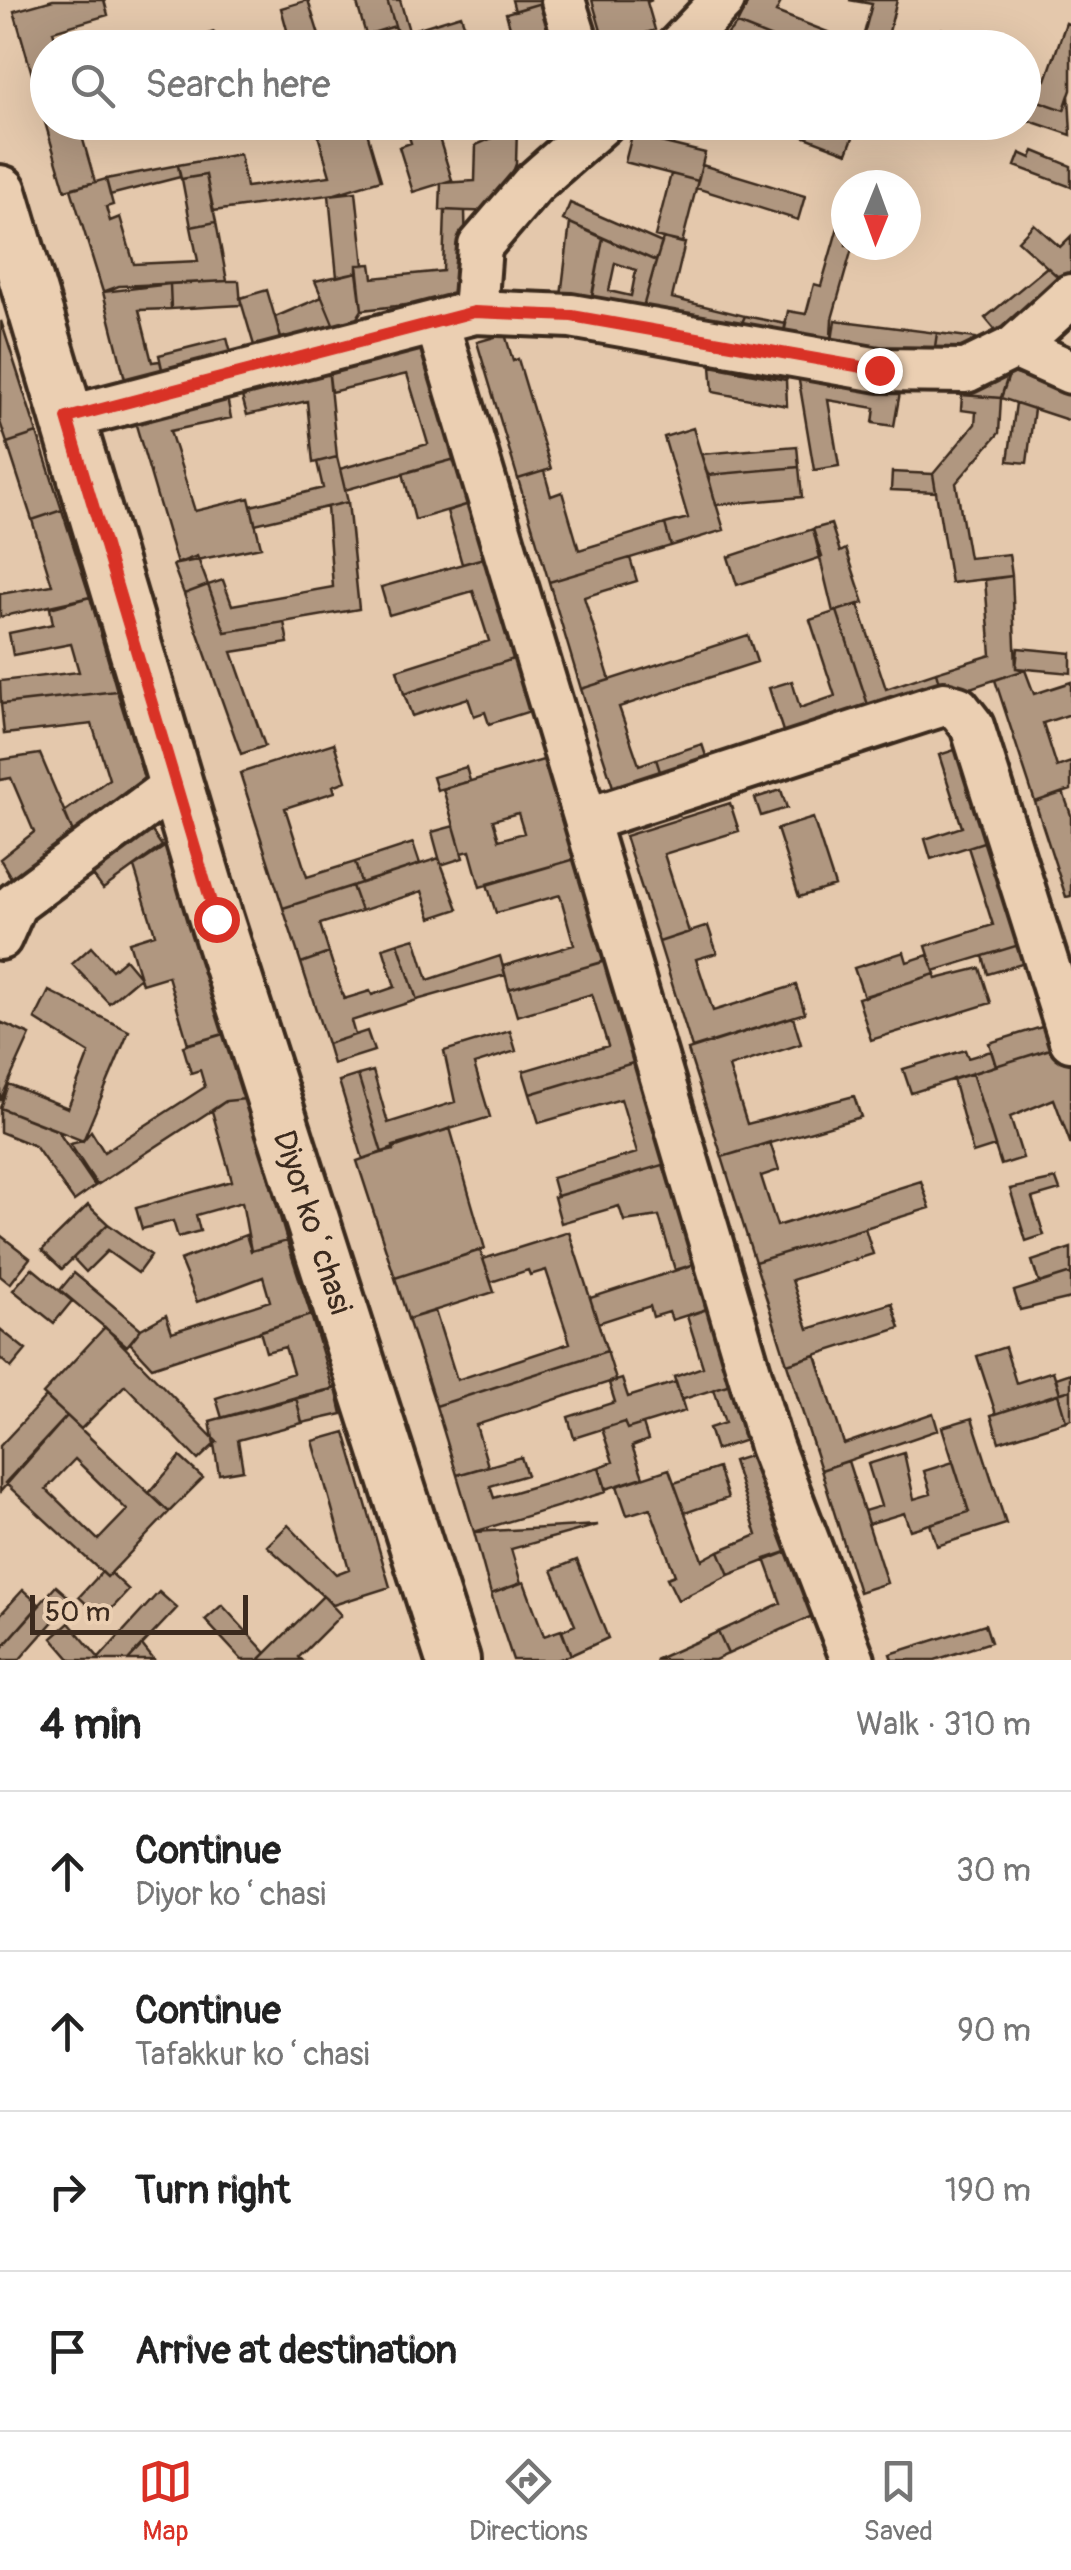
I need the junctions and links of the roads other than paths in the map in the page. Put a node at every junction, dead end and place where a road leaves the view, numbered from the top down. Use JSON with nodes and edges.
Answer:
{"nodes":[{"id":1,"x":562,"y":0,"type":"edge"},
{"id":2,"x":723,"y":0,"type":"edge"},
{"id":3,"x":572,"y":30,"type":"edge"},
{"id":4,"x":694,"y":30,"type":"edge"},
{"id":5,"x":583,"y":140,"type":"edge"},
{"id":6,"x":0,"y":192,"type":"edge"},
{"id":7,"x":1071,"y":296,"type":"edge"},
{"id":8,"x":456,"y":318,"type":"junction"},
{"id":9,"x":1016,"y":348,"type":"junction"},
{"id":10,"x":1071,"y":372,"type":"edge"},
{"id":11,"x":67,"y":418,"type":"junction"},
{"id":12,"x":177,"y":783,"type":"junction"},
{"id":13,"x":586,"y":820,"type":"junction"},
{"id":14,"x":5,"y":916,"type":"edge"},
{"id":15,"x":1071,"y":1040,"type":"edge"},
{"id":16,"x":453,"y":1660,"type":"edge"},
{"id":17,"x":853,"y":1660,"type":"edge"}],
"edges":[{"from":1,"to":3,"type":"street"},
{"from":2,"to":4,"type":"street"},
{"from":5,"to":8,"type":"street"},
{"from":6,"to":11,"type":"main road","name":"Diyor koʻchasi"},
{"from":7,"to":9,"type":"street"},
{"from":8,"to":9,"type":"street"},
{"from":8,"to":11,"type":"street"},
{"from":8,"to":13,"type":"street"},
{"from":9,"to":10,"type":"street"},
{"from":11,"to":12,"type":"main road","name":"Diyor koʻchasi"},
{"from":12,"to":14,"type":"street"},
{"from":12,"to":16,"type":"main road","name":"Diyor koʻchasi"},
{"from":13,"to":15,"type":"street"},
{"from":13,"to":17,"type":"street"}]}
